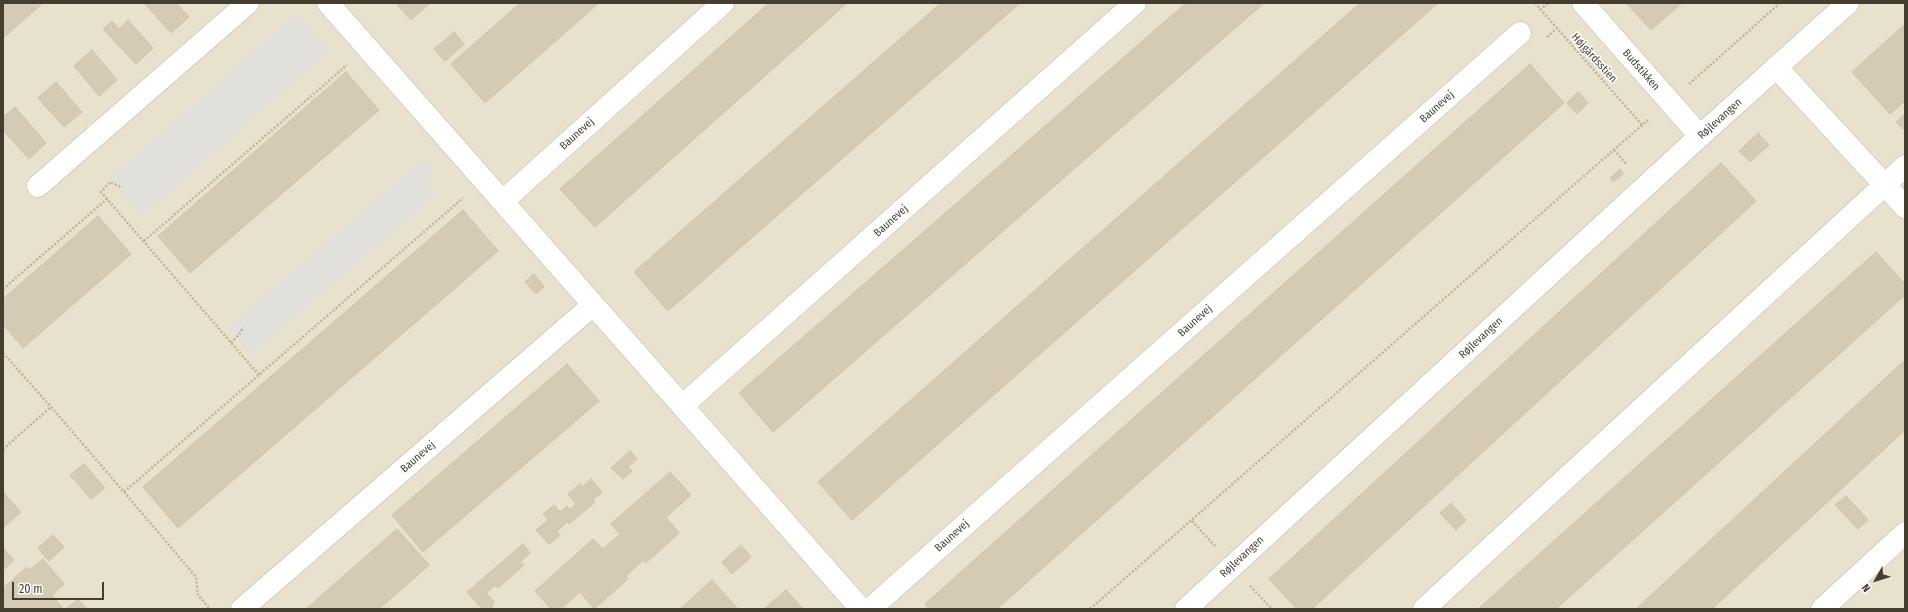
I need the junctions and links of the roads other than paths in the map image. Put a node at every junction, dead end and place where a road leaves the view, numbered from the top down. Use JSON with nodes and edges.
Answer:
{"nodes":[{"id":1,"x":248,"y":3,"type":"edge"},
{"id":2,"x":328,"y":3,"type":"edge"},
{"id":3,"x":723,"y":3,"type":"edge"},
{"id":4,"x":1135,"y":3,"type":"edge"},
{"id":5,"x":1583,"y":3,"type":"edge"},
{"id":6,"x":1848,"y":3,"type":"edge"},
{"id":7,"x":1520,"y":34,"type":"dead end"},
{"id":8,"x":1776,"y":67,"type":"junction"},
{"id":9,"x":1700,"y":136,"type":"junction"},
{"id":10,"x":1905,"y":166,"type":"edge"},
{"id":11,"x":1884,"y":185,"type":"junction"},
{"id":12,"x":38,"y":186,"type":"dead end"},
{"id":13,"x":503,"y":201,"type":"junction"},
{"id":14,"x":1905,"y":207,"type":"edge"},
{"id":15,"x":593,"y":305,"type":"junction"},
{"id":16,"x":682,"y":406,"type":"junction"},
{"id":17,"x":1905,"y":533,"type":"edge"},
{"id":18,"x":242,"y":609,"type":"edge"},
{"id":19,"x":861,"y":609,"type":"edge"},
{"id":20,"x":870,"y":609,"type":"edge"},
{"id":21,"x":1186,"y":609,"type":"edge"},
{"id":22,"x":1424,"y":609,"type":"edge"},
{"id":23,"x":1822,"y":609,"type":"edge"}],
"edges":[{"from":1,"to":12,"type":"street"},
{"from":2,"to":13,"type":"street"},
{"from":3,"to":13,"type":"street","name":"Baunevej"},
{"from":4,"to":16,"type":"street","name":"Baunevej"},
{"from":5,"to":9,"type":"street","name":"Budstikken"},
{"from":6,"to":8,"type":"street","name":"Røjlevangen"},
{"from":7,"to":20,"type":"street","name":"Baunevej"},
{"from":8,"to":9,"type":"street","name":"Røjlevangen"},
{"from":8,"to":11,"type":"street"},
{"from":9,"to":21,"type":"street","name":"Røjlevangen"},
{"from":10,"to":11,"type":"street"},
{"from":11,"to":14,"type":"street"},
{"from":11,"to":22,"type":"street"},
{"from":13,"to":15,"type":"street"},
{"from":15,"to":16,"type":"street"},
{"from":15,"to":18,"type":"street","name":"Baunevej"},
{"from":16,"to":19,"type":"street"},
{"from":17,"to":23,"type":"street"}]}
